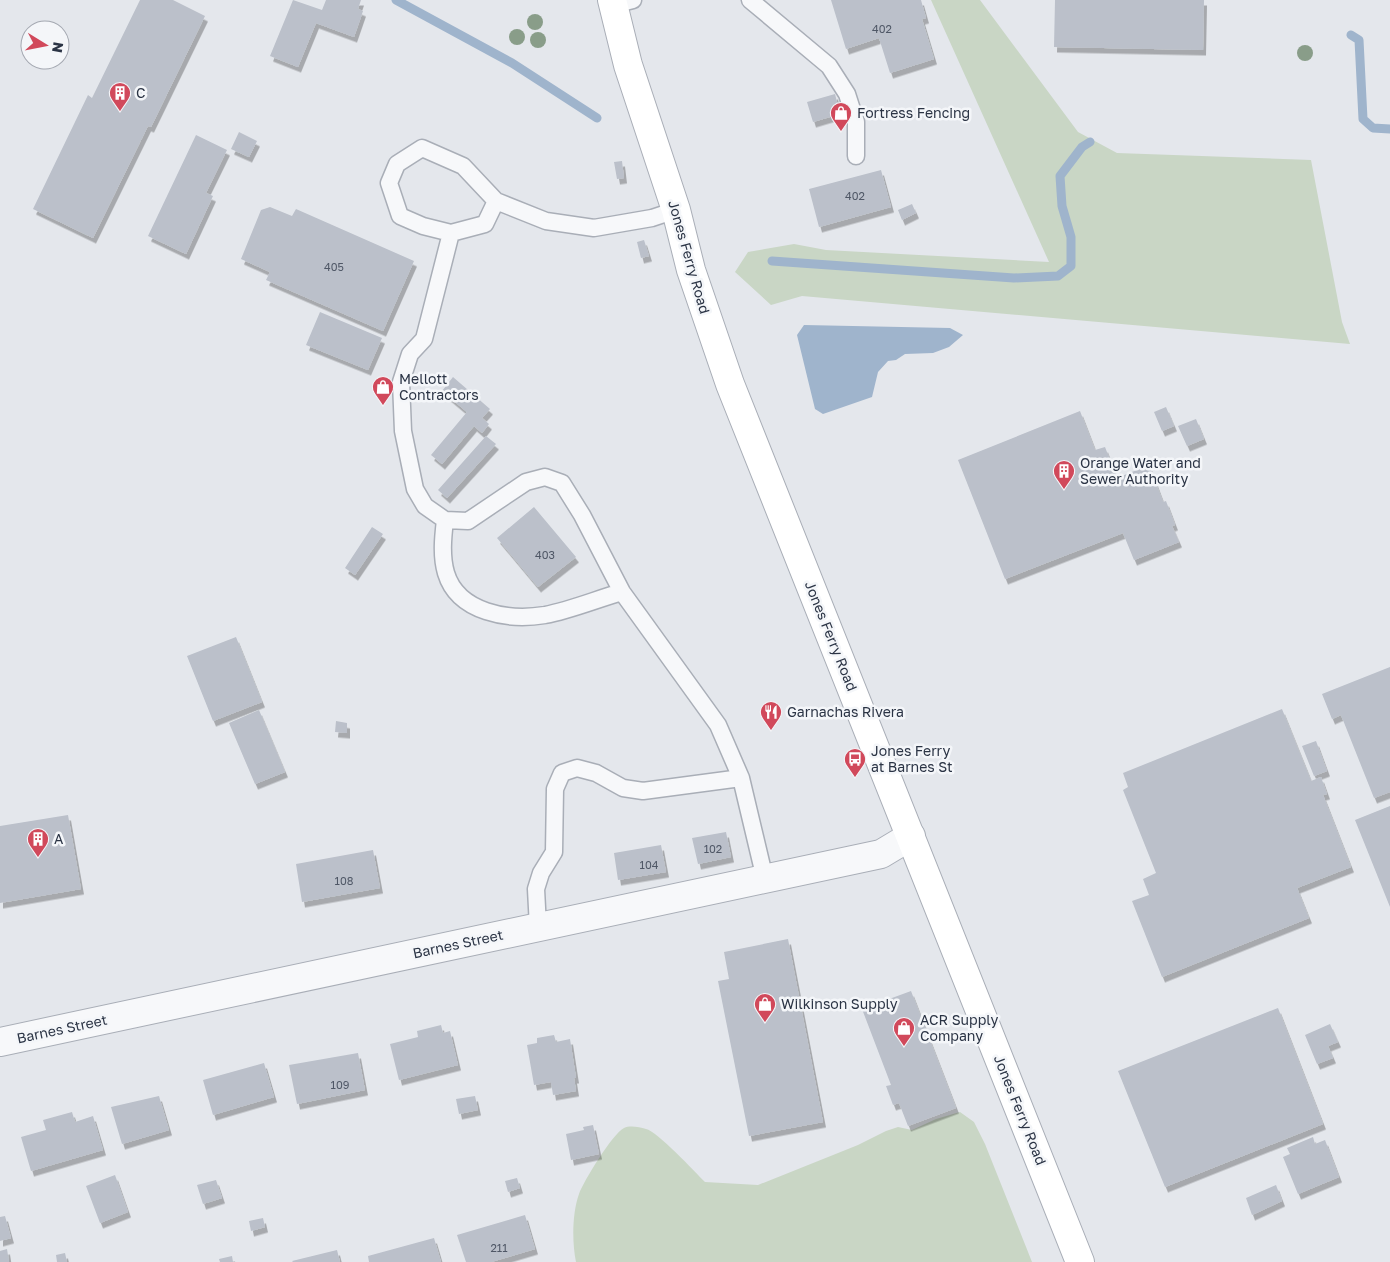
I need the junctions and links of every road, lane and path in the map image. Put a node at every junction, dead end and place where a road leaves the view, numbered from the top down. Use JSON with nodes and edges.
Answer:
{"nodes":[{"id":1,"x":750,"y":0,"type":"edge"},
{"id":2,"x":619,"y":2,"type":"edge"},
{"id":3,"x":856,"y":156,"type":"dead end"},
{"id":4,"x":496,"y":201,"type":"junction"},
{"id":5,"x":676,"y":210,"type":"junction"},
{"id":6,"x":451,"y":233,"type":"junction"},
{"id":7,"x":445,"y":520,"type":"junction"},
{"id":8,"x":622,"y":592,"type":"junction"},
{"id":9,"x":741,"y":778,"type":"junction"},
{"id":10,"x":911,"y":836,"type":"junction"},
{"id":11,"x":765,"y":879,"type":"junction"},
{"id":12,"x":538,"y":927,"type":"junction"},
{"id":13,"x":0,"y":1042,"type":"edge"},
{"id":14,"x":1080,"y":1262,"type":"edge"}],
"edges":[{"from":1,"to":3,"type":"lane"},
{"from":2,"to":5,"type":"main road","name":"Jones Ferry Road"},
{"from":4,"to":5,"type":"lane"},
{"from":4,"to":6,"type":"lane"},
{"from":4,"to":6,"type":"lane"},
{"from":5,"to":10,"type":"main road","name":"Jones Ferry Road"},
{"from":6,"to":7,"type":"lane"},
{"from":7,"to":8,"type":"lane"},
{"from":7,"to":8,"type":"lane"},
{"from":8,"to":9,"type":"lane"},
{"from":9,"to":11,"type":"lane"},
{"from":9,"to":12,"type":"lane"},
{"from":10,"to":11,"type":"street","name":"Barnes Street"},
{"from":10,"to":14,"type":"main road","name":"Jones Ferry Road"},
{"from":11,"to":12,"type":"street","name":"Barnes Street"},
{"from":12,"to":13,"type":"street","name":"Barnes Street"}]}
